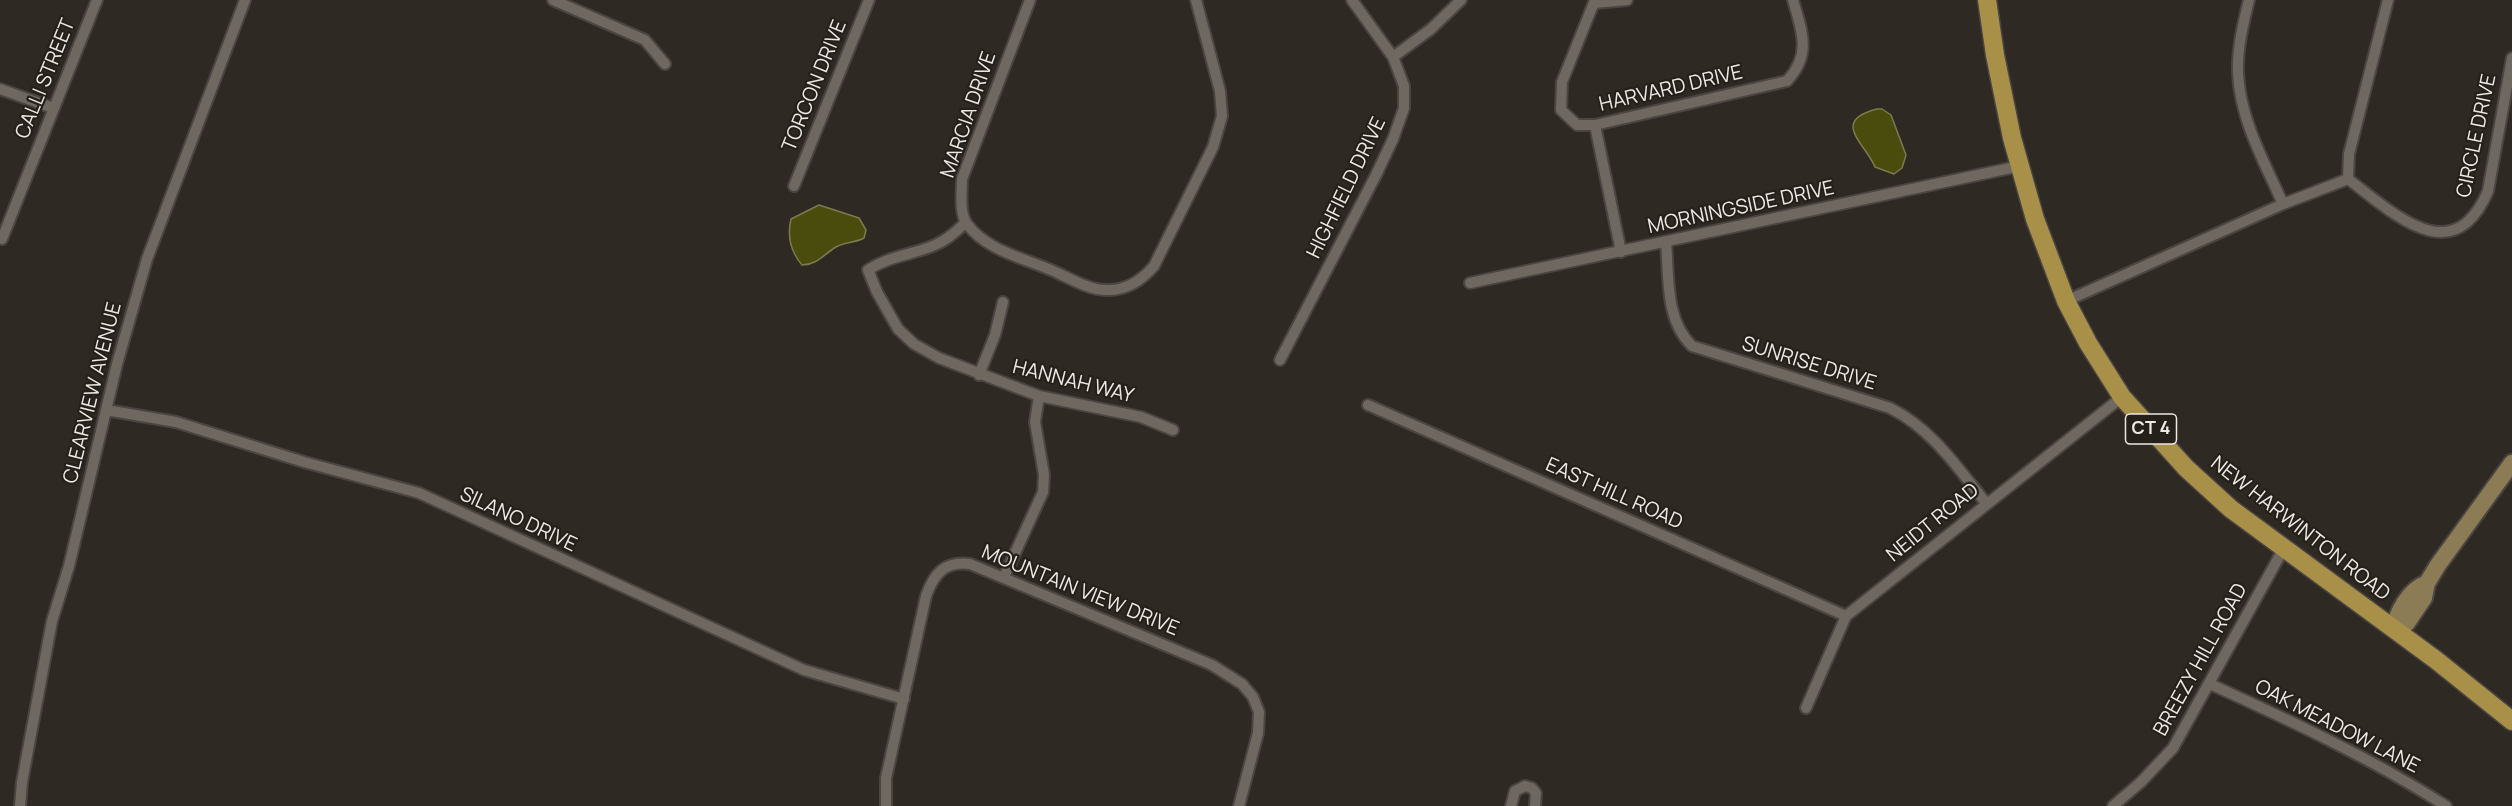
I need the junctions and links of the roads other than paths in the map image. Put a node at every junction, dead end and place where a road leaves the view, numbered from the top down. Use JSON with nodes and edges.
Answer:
{"nodes":[{"id":1,"x":97,"y":0,"type":"edge"},
{"id":2,"x":245,"y":0,"type":"edge"},
{"id":3,"x":554,"y":0,"type":"edge"},
{"id":4,"x":869,"y":0,"type":"edge"},
{"id":5,"x":1030,"y":0,"type":"edge"},
{"id":6,"x":1196,"y":0,"type":"edge"},
{"id":7,"x":1352,"y":0,"type":"edge"},
{"id":8,"x":1461,"y":0,"type":"edge"},
{"id":9,"x":1628,"y":0,"type":"edge"},
{"id":10,"x":1793,"y":0,"type":"edge"},
{"id":11,"x":1987,"y":0,"type":"edge"},
{"id":12,"x":2249,"y":0,"type":"edge"},
{"id":13,"x":2388,"y":0,"type":"edge"},
{"id":14,"x":1595,"y":1,"type":"edge"},
{"id":15,"x":1393,"y":57,"type":"junction"},
{"id":16,"x":2512,"y":58,"type":"edge"},
{"id":17,"x":665,"y":64,"type":"dead end"},
{"id":18,"x":0,"y":89,"type":"edge"},
{"id":19,"x":53,"y":108,"type":"junction"},
{"id":20,"x":1595,"y":125,"type":"junction"},
{"id":21,"x":2020,"y":166,"type":"junction"},
{"id":22,"x":2348,"y":179,"type":"junction"},
{"id":23,"x":794,"y":186,"type":"dead end"},
{"id":24,"x":2283,"y":204,"type":"junction"},
{"id":25,"x":965,"y":223,"type":"junction"},
{"id":26,"x":2,"y":239,"type":"dead end"},
{"id":27,"x":1666,"y":242,"type":"junction"},
{"id":28,"x":1622,"y":252,"type":"junction"},
{"id":29,"x":1470,"y":283,"type":"dead end"},
{"id":30,"x":2066,"y":301,"type":"junction"},
{"id":31,"x":1003,"y":302,"type":"dead end"},
{"id":32,"x":1281,"y":360,"type":"dead end"},
{"id":33,"x":979,"y":375,"type":"junction"},
{"id":34,"x":1038,"y":396,"type":"junction"},
{"id":35,"x":2122,"y":397,"type":"junction"},
{"id":36,"x":1368,"y":405,"type":"dead end"},
{"id":37,"x":106,"y":410,"type":"junction"},
{"id":38,"x":1173,"y":430,"type":"dead end"},
{"id":39,"x":2512,"y":464,"type":"edge"},
{"id":40,"x":1986,"y":503,"type":"junction"},
{"id":41,"x":2284,"y":548,"type":"junction"},
{"id":42,"x":1004,"y":577,"type":"junction"},
{"id":43,"x":1846,"y":616,"type":"junction"},
{"id":44,"x":2395,"y":630,"type":"junction"},
{"id":45,"x":2210,"y":684,"type":"junction"},
{"id":46,"x":904,"y":699,"type":"junction"},
{"id":47,"x":1806,"y":708,"type":"dead end"},
{"id":48,"x":2512,"y":721,"type":"edge"},
{"id":49,"x":20,"y":806,"type":"edge"},
{"id":50,"x":886,"y":806,"type":"edge"},
{"id":51,"x":1239,"y":806,"type":"edge"},
{"id":52,"x":1510,"y":806,"type":"edge"},
{"id":53,"x":1535,"y":806,"type":"edge"},
{"id":54,"x":2113,"y":806,"type":"edge"},
{"id":55,"x":2445,"y":806,"type":"edge"}],
"edges":[{"from":1,"to":19,"type":"street","name":"CALLI STREET"},
{"from":2,"to":37,"type":"street","name":"CLEARVIEW AVENUE"},
{"from":3,"to":17,"type":"street"},
{"from":4,"to":23,"type":"street","name":"TORCON DRIVE"},
{"from":5,"to":25,"type":"street","name":"MARCIA DRIVE"},
{"from":6,"to":25,"type":"street"},
{"from":7,"to":15,"type":"street","name":"HIGHFIELD DRIVE"},
{"from":8,"to":15,"type":"street"},
{"from":9,"to":14,"type":"street"},
{"from":10,"to":20,"type":"street","name":"HARVARD DRIVE"},
{"from":11,"to":21,"type":"main road","name":"NEW HARWINTON ROAD","number":"CT 4"},
{"from":12,"to":24,"type":"street"},
{"from":13,"to":22,"type":"street"},
{"from":14,"to":20,"type":"street","name":"HARVARD DRIVE"},
{"from":15,"to":32,"type":"street","name":"HIGHFIELD DRIVE"},
{"from":16,"to":22,"type":"street","name":"CIRCLE DRIVE"},
{"from":18,"to":19,"type":"street"},
{"from":19,"to":26,"type":"street","name":"CALLI STREET"},
{"from":20,"to":28,"type":"street"},
{"from":21,"to":27,"type":"street","name":"MORNINGSIDE DRIVE"},
{"from":21,"to":30,"type":"main road","name":"NEW HARWINTON ROAD","number":"CT 4"},
{"from":22,"to":24,"type":"street"},
{"from":24,"to":30,"type":"street"},
{"from":25,"to":33,"type":"street","name":"HANNAH WAY"},
{"from":27,"to":28,"type":"street","name":"MORNINGSIDE DRIVE"},
{"from":27,"to":40,"type":"street","name":"SUNRISE DRIVE"},
{"from":28,"to":29,"type":"street","name":"MORNINGSIDE DRIVE"},
{"from":30,"to":35,"type":"main road","name":"NEW HARWINTON ROAD","number":"CT 4"},
{"from":31,"to":33,"type":"street"},
{"from":33,"to":34,"type":"street","name":"HANNAH WAY"},
{"from":34,"to":38,"type":"street","name":"HANNAH WAY"},
{"from":34,"to":42,"type":"street"},
{"from":35,"to":40,"type":"street","name":"NEIDT ROAD"},
{"from":35,"to":41,"type":"main road","name":"NEW HARWINTON ROAD","number":"CT 4"},
{"from":36,"to":43,"type":"street","name":"EAST HILL ROAD"},
{"from":37,"to":46,"type":"street","name":"SILANO DRIVE"},
{"from":37,"to":49,"type":"street","name":"CLEARVIEW AVENUE"},
{"from":39,"to":44,"type":"main road"},
{"from":40,"to":43,"type":"street","name":"NEIDT ROAD"},
{"from":41,"to":44,"type":"main road","name":"NEW HARWINTON ROAD","number":"CT 4"},
{"from":41,"to":45,"type":"street","name":"BREEZY HILL ROAD"},
{"from":42,"to":46,"type":"street","name":"MOUNTAIN VIEW DRIVE"},
{"from":42,"to":51,"type":"street","name":"MOUNTAIN VIEW DRIVE"},
{"from":43,"to":47,"type":"street","name":"NEIDT ROAD"},
{"from":44,"to":48,"type":"main road","name":"NEW HARWINTON ROAD","number":"CT 4"},
{"from":45,"to":54,"type":"street","name":"BREEZY HILL ROAD"},
{"from":45,"to":55,"type":"street","name":"OAK MEADOW LANE"},
{"from":46,"to":50,"type":"street","name":"MOUNTAIN VIEW DRIVE"},
{"from":52,"to":53,"type":"street"}]}
